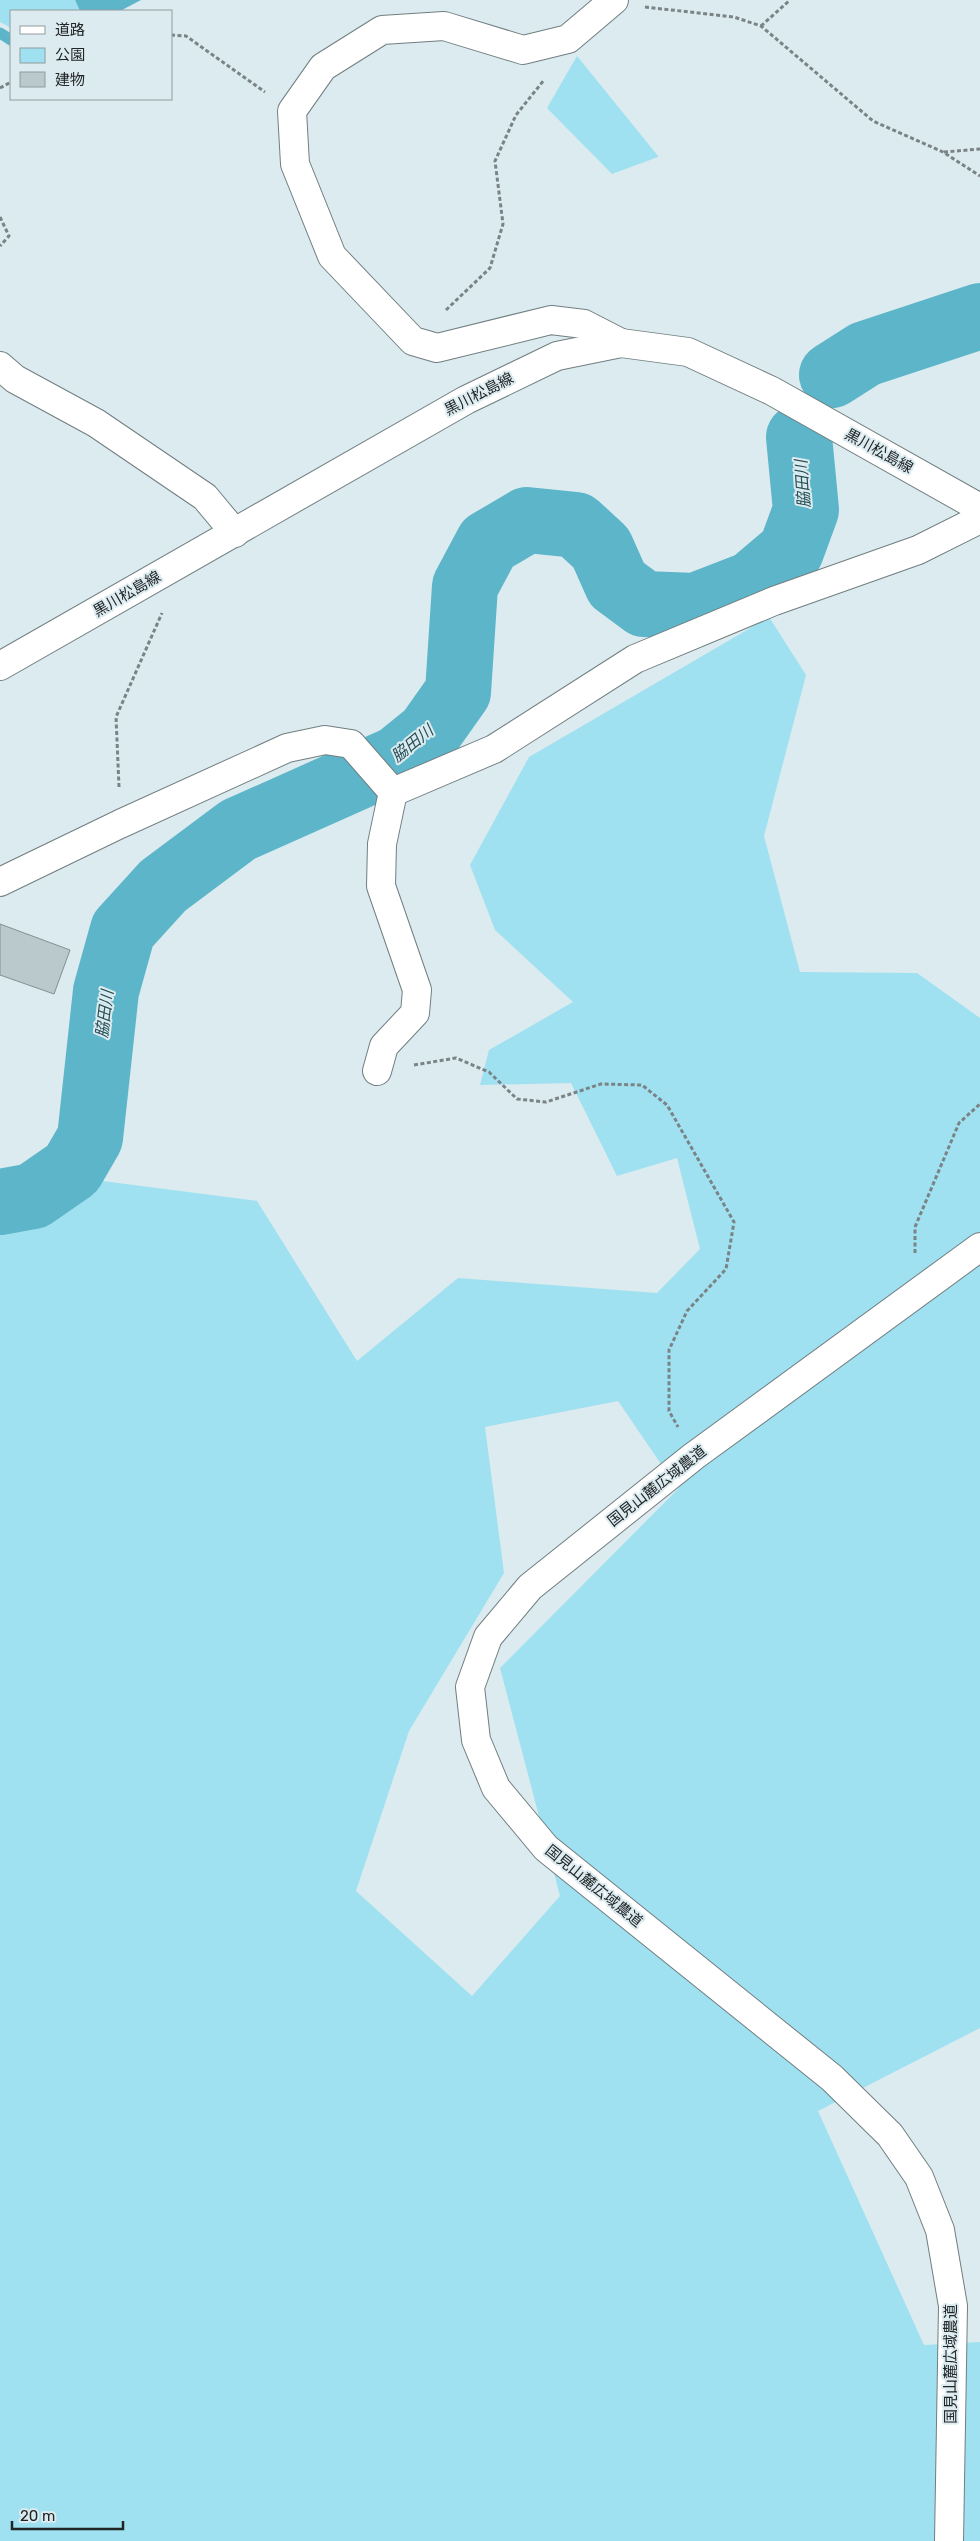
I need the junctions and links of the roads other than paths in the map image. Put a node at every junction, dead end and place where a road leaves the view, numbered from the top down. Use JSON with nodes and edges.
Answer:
{"nodes":[{"id":1,"x":613,"y":2,"type":"edge"},
{"id":2,"x":620,"y":343,"type":"junction"},
{"id":3,"x":0,"y":366,"type":"edge"},
{"id":4,"x":980,"y":508,"type":"edge"},
{"id":5,"x":980,"y":519,"type":"edge"},
{"id":6,"x":235,"y":533,"type":"junction"},
{"id":7,"x":0,"y":666,"type":"edge"},
{"id":8,"x":393,"y":792,"type":"junction"},
{"id":9,"x":0,"y":882,"type":"edge"},
{"id":10,"x":377,"y":1071,"type":"road end"},
{"id":11,"x":980,"y":1247,"type":"edge"},
{"id":12,"x":949,"y":2541,"type":"edge"}],
"edges":[{"from":1,"to":2,"type":"street"},
{"from":2,"to":4,"type":"street","name":"黒川松島線"},
{"from":2,"to":6,"type":"street","name":"黒川松島線"},
{"from":3,"to":6,"type":"street"},
{"from":5,"to":8,"type":"street"},
{"from":6,"to":7,"type":"street","name":"黒川松島線"},
{"from":8,"to":9,"type":"street"},
{"from":8,"to":10,"type":"street"},
{"from":11,"to":12,"type":"street","name":"国見山麓広域農道"}]}
